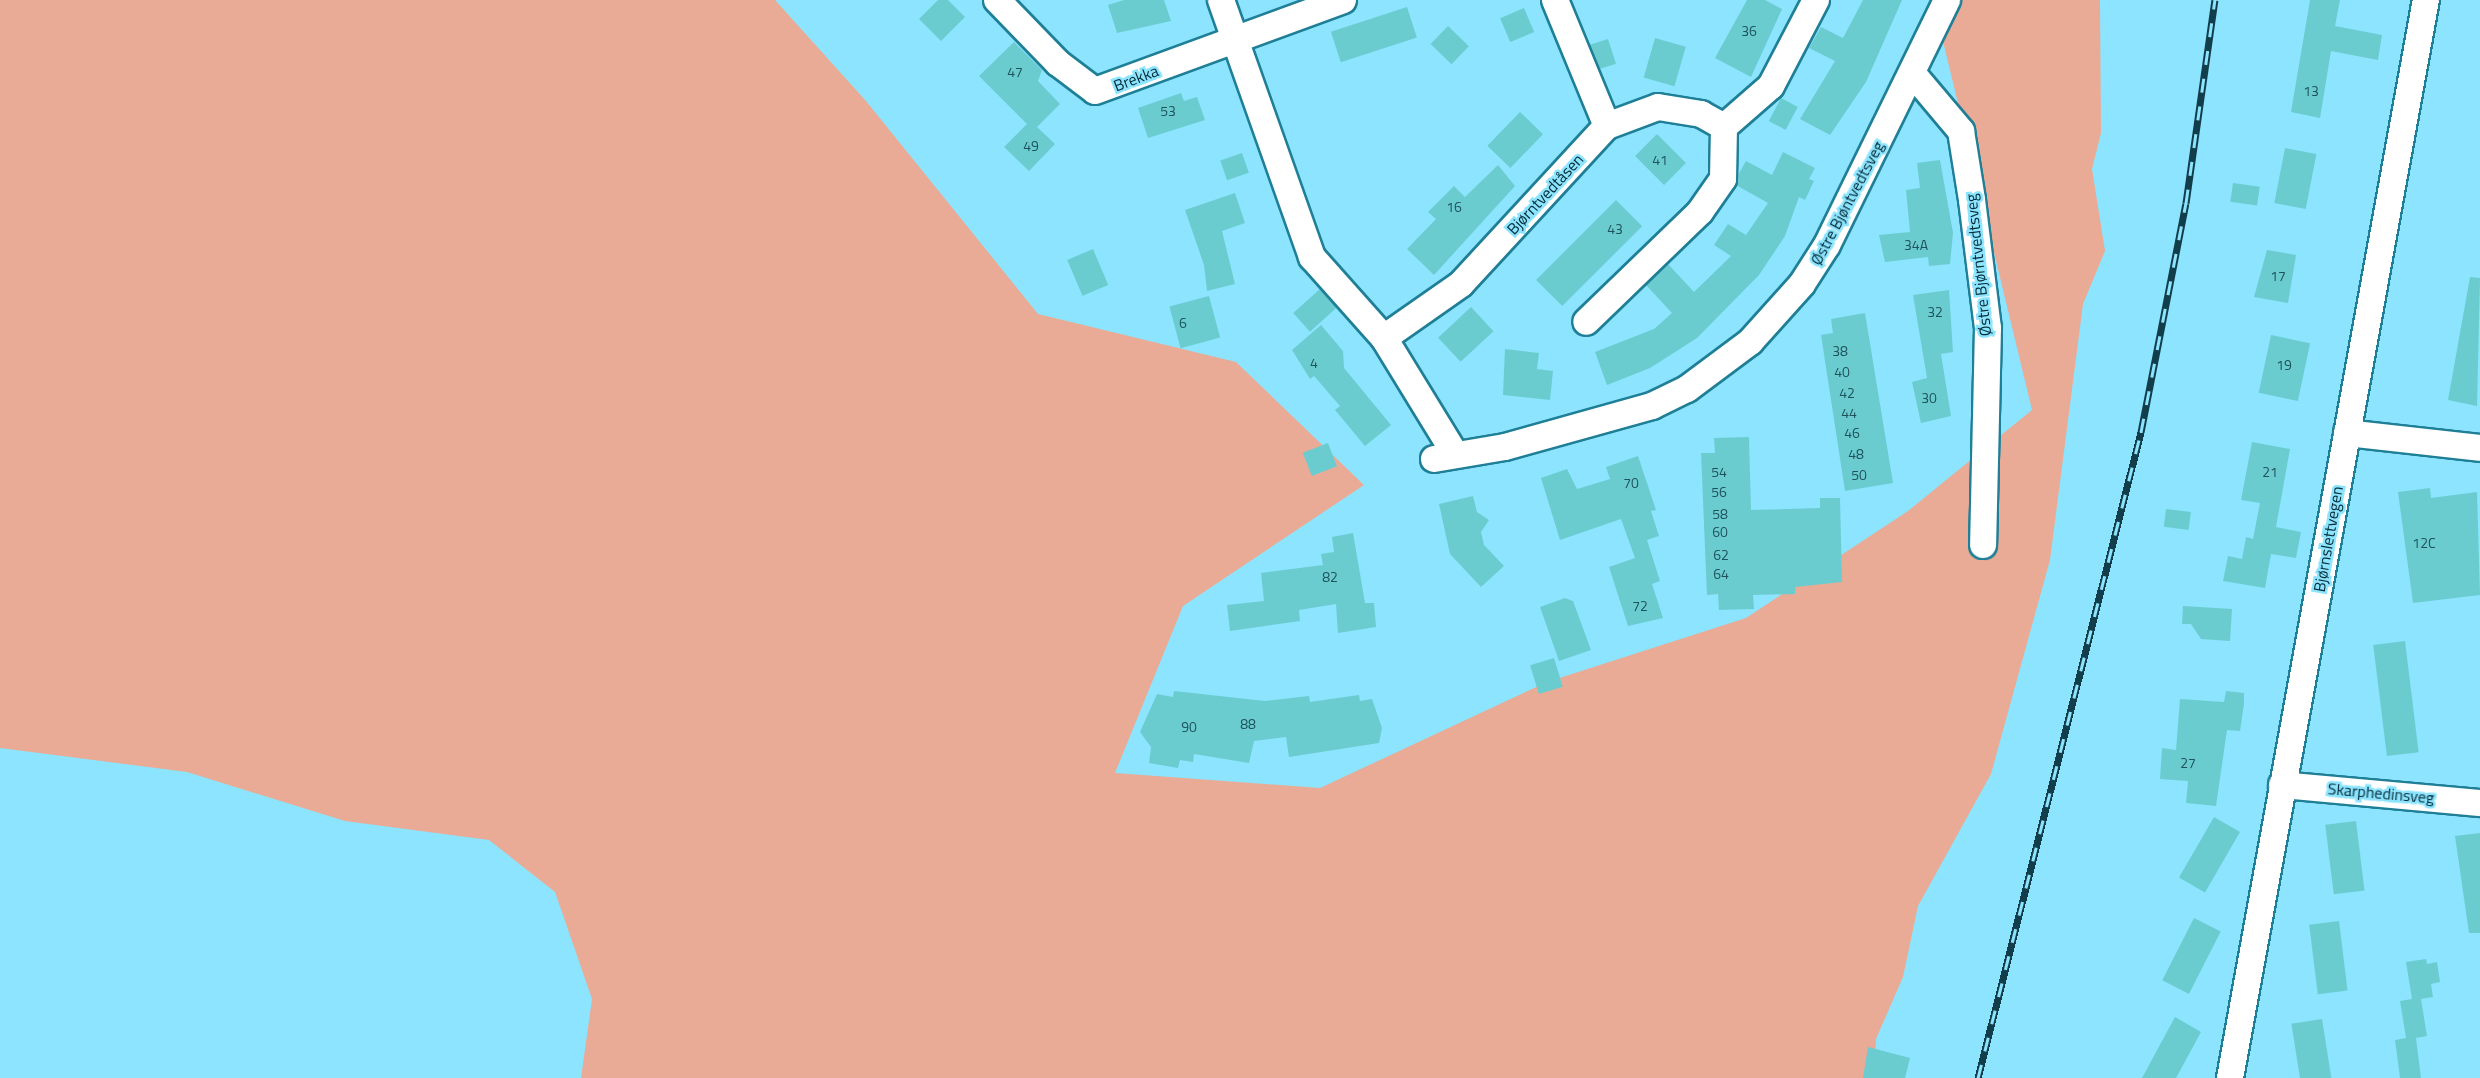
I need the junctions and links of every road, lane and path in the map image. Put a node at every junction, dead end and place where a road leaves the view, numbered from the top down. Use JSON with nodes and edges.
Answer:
{"nodes":[{"id":1,"x":997,"y":0,"type":"edge"},
{"id":2,"x":1221,"y":0,"type":"edge"},
{"id":3,"x":1343,"y":0,"type":"edge"},
{"id":4,"x":1555,"y":0,"type":"edge"},
{"id":5,"x":1816,"y":0,"type":"edge"},
{"id":6,"x":1947,"y":0,"type":"edge"},
{"id":7,"x":2426,"y":0,"type":"edge"},
{"id":8,"x":1235,"y":40,"type":"junction"},
{"id":9,"x":1913,"y":74,"type":"junction"},
{"id":10,"x":1607,"y":126,"type":"junction"},
{"id":11,"x":1724,"y":128,"type":"junction"},
{"id":12,"x":1586,"y":322,"type":"dead end"},
{"id":13,"x":1384,"y":338,"type":"junction"},
{"id":14,"x":2348,"y":433,"type":"junction"},
{"id":15,"x":2480,"y":448,"type":"edge"},
{"id":16,"x":1983,"y":545,"type":"dead end"},
{"id":17,"x":2282,"y":785,"type":"junction"},
{"id":18,"x":2480,"y":802,"type":"edge"},
{"id":19,"x":2229,"y":1078,"type":"edge"}],
"edges":[{"from":1,"to":8,"type":"street","name":"Brekka"},
{"from":2,"to":8,"type":"street"},
{"from":3,"to":8,"type":"street"},
{"from":4,"to":10,"type":"street"},
{"from":5,"to":11,"type":"street"},
{"from":6,"to":9,"type":"street","name":"Østre Bjøntvedtsveg"},
{"from":7,"to":14,"type":"street","name":"Bjørnslettvegen"},
{"from":8,"to":13,"type":"street"},
{"from":9,"to":13,"type":"street","name":"Østre Bjøntvedtsveg"},
{"from":9,"to":16,"type":"street","name":"Østre Bjørntvedtsveg"},
{"from":10,"to":11,"type":"street","name":"Bjørntvedtåsen"},
{"from":10,"to":13,"type":"street","name":"Bjørntvedtåsen"},
{"from":11,"to":12,"type":"street"},
{"from":14,"to":15,"type":"street"},
{"from":14,"to":17,"type":"street","name":"Bjørnslettvegen"},
{"from":17,"to":18,"type":"street","name":"Skarphedinsveg"},
{"from":17,"to":19,"type":"street","name":"Bjørnslettvegen"}]}
